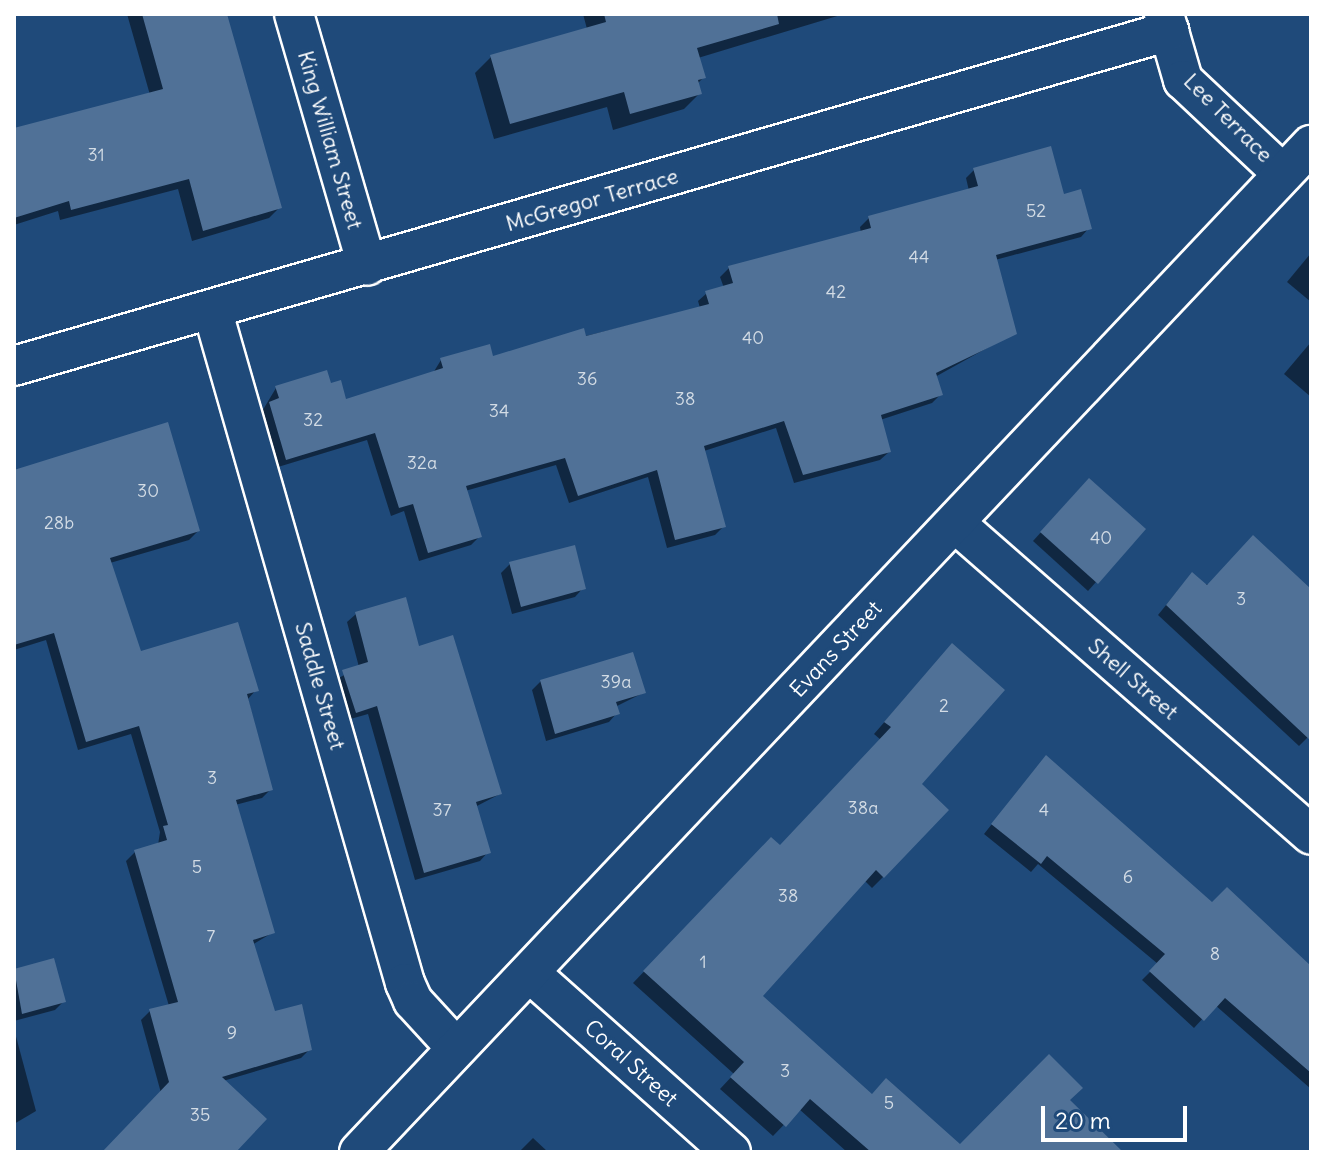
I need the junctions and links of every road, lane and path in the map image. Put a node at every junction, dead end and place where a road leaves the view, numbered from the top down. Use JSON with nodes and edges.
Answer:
{"nodes":[{"id":1,"x":294,"y":14,"type":"edge"},
{"id":2,"x":1166,"y":22,"type":"edge"},
{"id":3,"x":1311,"y":145,"type":"edge"},
{"id":4,"x":1283,"y":174,"type":"junction"},
{"id":5,"x":367,"y":266,"type":"junction"},
{"id":6,"x":212,"y":309,"type":"junction"},
{"id":7,"x":14,"y":366,"type":"edge"},
{"id":8,"x":955,"y":523,"type":"junction"},
{"id":9,"x":1311,"y":835,"type":"edge"},
{"id":10,"x":531,"y":974,"type":"junction"},
{"id":11,"x":456,"y":1048,"type":"junction"},
{"id":12,"x":359,"y":1152,"type":"edge"},
{"id":13,"x":731,"y":1152,"type":"edge"}],
"edges":[{"from":1,"to":5,"type":"street","name":"King William Street"},
{"from":2,"to":4,"type":"street","name":"Lee Terrace"},
{"from":2,"to":5,"type":"street","name":"McGregor Terrace"},
{"from":3,"to":4,"type":"street","name":"Evans Street"},
{"from":4,"to":8,"type":"street","name":"Evans Street"},
{"from":5,"to":6,"type":"street","name":"McGregor Terrace"},
{"from":6,"to":7,"type":"street","name":"McGregor Terrace"},
{"from":6,"to":11,"type":"street","name":"Saddle Street"},
{"from":8,"to":9,"type":"street","name":"Shell Street"},
{"from":8,"to":10,"type":"street","name":"Evans Street"},
{"from":10,"to":11,"type":"street","name":"Evans Street"},
{"from":10,"to":13,"type":"street","name":"Coral Street"},
{"from":11,"to":12,"type":"street","name":"Evans Street"}]}
